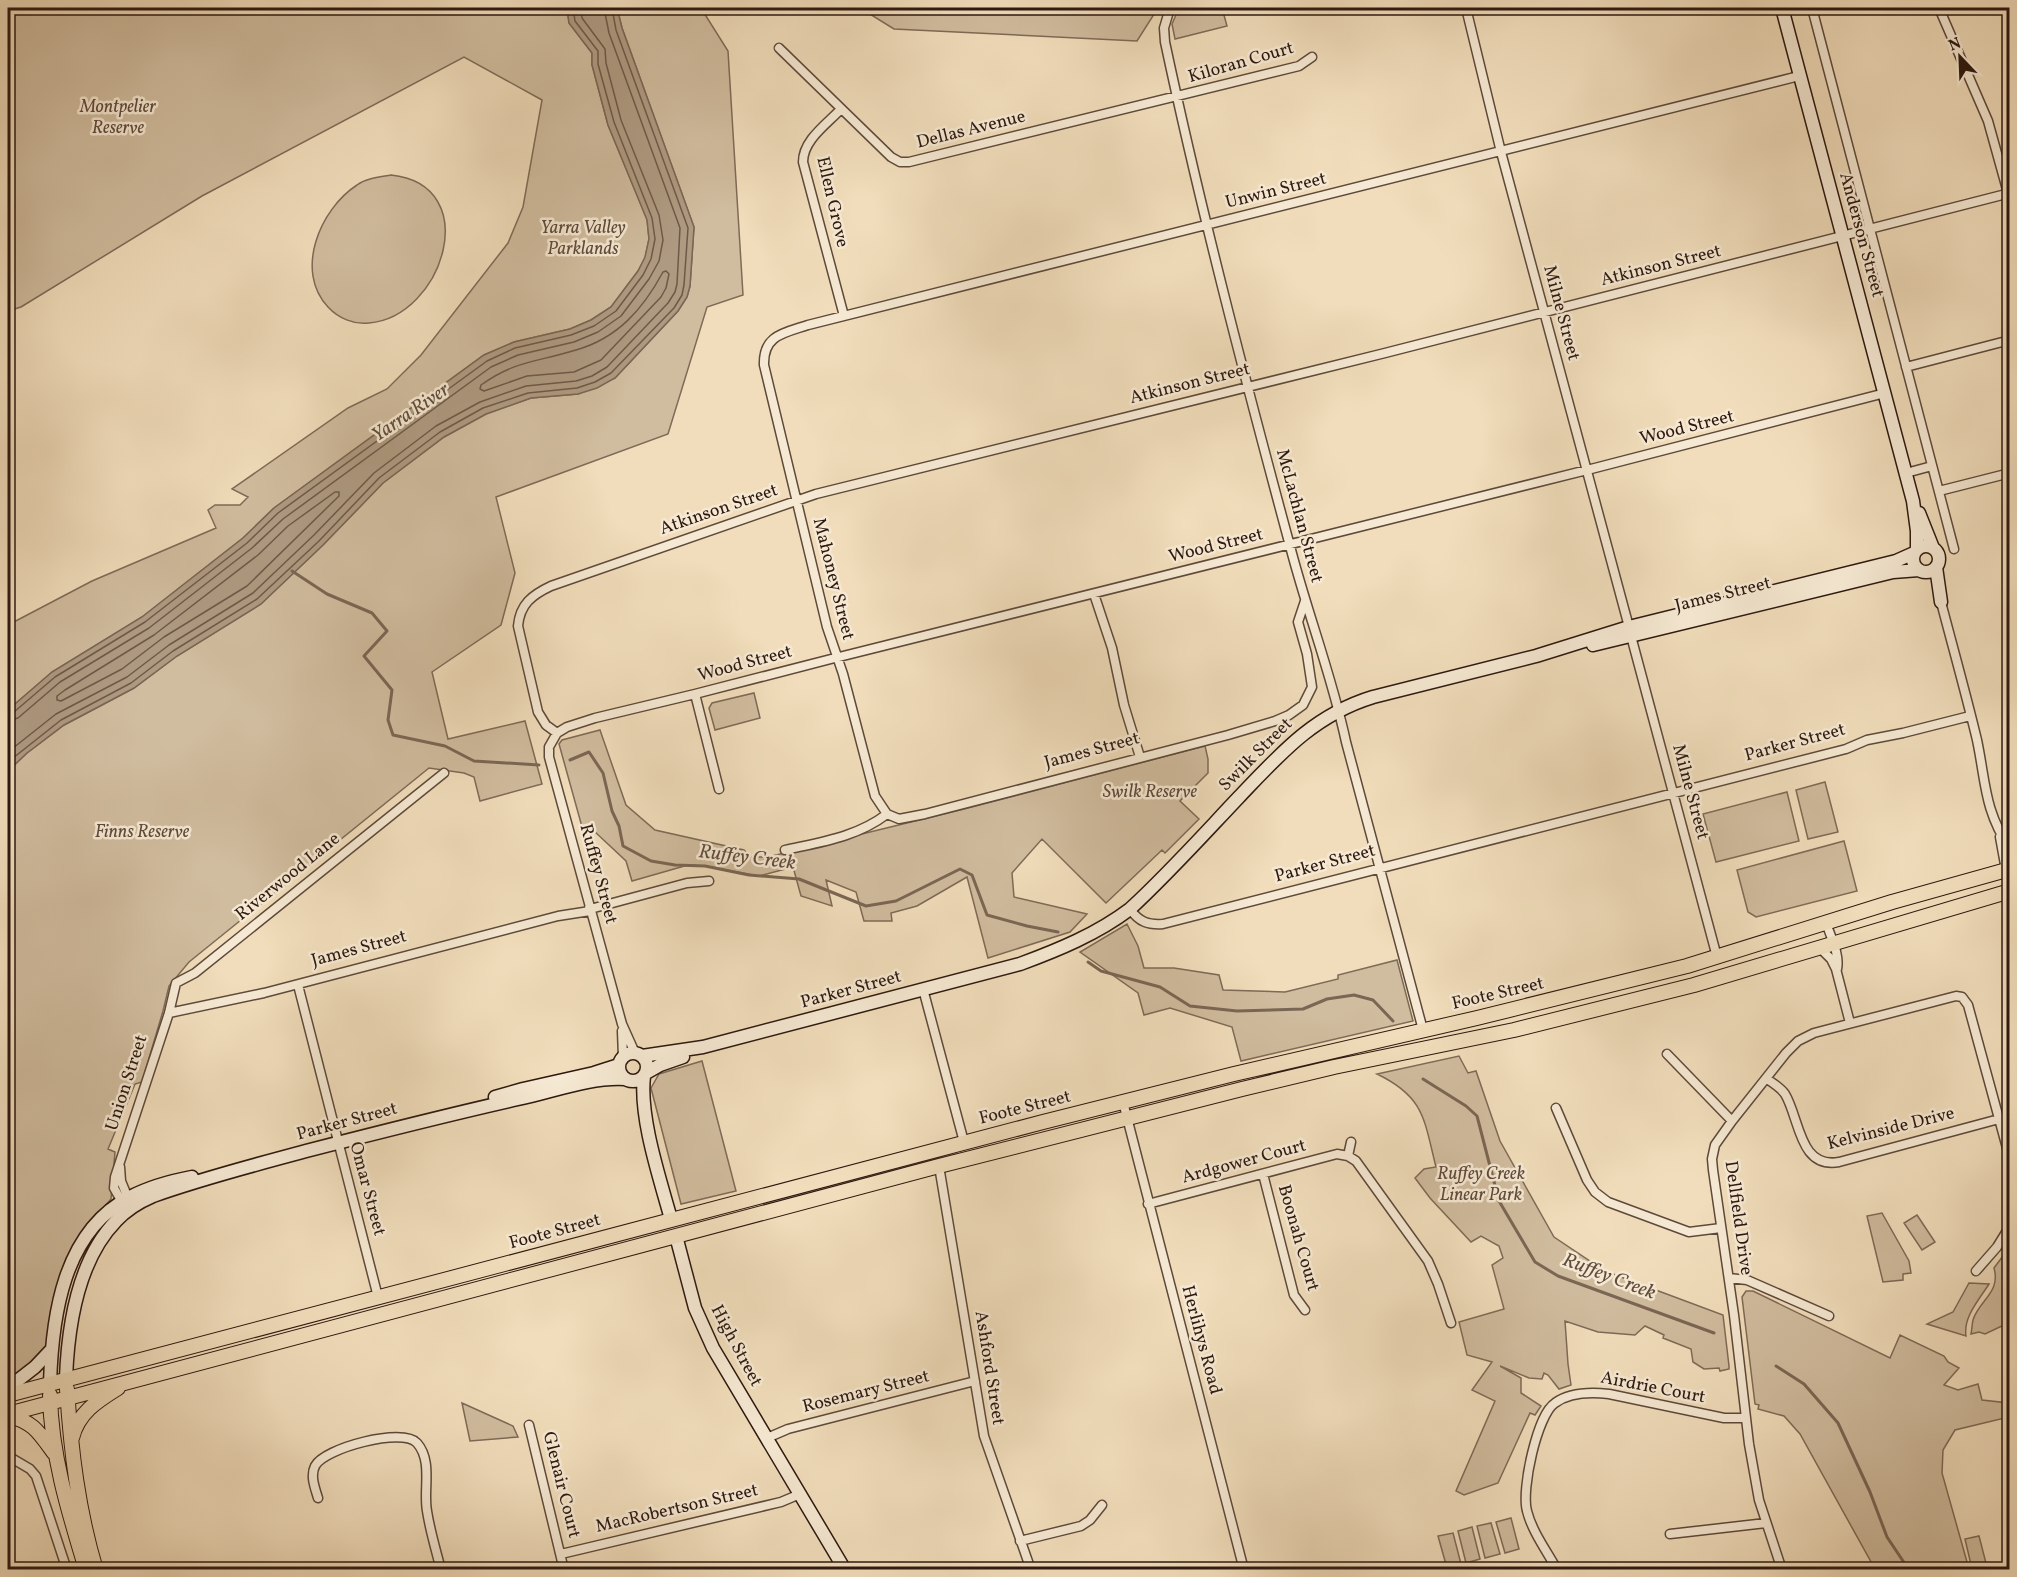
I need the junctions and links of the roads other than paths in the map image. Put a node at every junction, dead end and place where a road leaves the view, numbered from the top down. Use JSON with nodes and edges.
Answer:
{"nodes":[{"id":1,"x":1170,"y":8,"type":"edge"},
{"id":2,"x":1466,"y":8,"type":"edge"},
{"id":3,"x":1782,"y":8,"type":"edge"},
{"id":4,"x":1812,"y":8,"type":"edge"},
{"id":5,"x":1939,"y":8,"type":"edge"},
{"id":6,"x":779,"y":48,"type":"dead end"},
{"id":7,"x":1312,"y":57,"type":"dead end"},
{"id":8,"x":1799,"y":76,"type":"junction"},
{"id":9,"x":1176,"y":96,"type":"junction"},
{"id":10,"x":842,"y":109,"type":"junction"},
{"id":11,"x":1501,"y":152,"type":"junction"},
{"id":12,"x":2009,"y":193,"type":"edge"},
{"id":13,"x":1207,"y":226,"type":"junction"},
{"id":14,"x":1870,"y":229,"type":"junction"},
{"id":15,"x":1843,"y":236,"type":"junction"},
{"id":16,"x":1544,"y":312,"type":"junction"},
{"id":17,"x":844,"y":316,"type":"junction"},
{"id":18,"x":2010,"y":340,"type":"edge"},
{"id":19,"x":766,"y":347,"type":"joint"},
{"id":20,"x":1906,"y":367,"type":"junction"},
{"id":21,"x":1248,"y":387,"type":"junction"},
{"id":22,"x":1885,"y":393,"type":"junction"},
{"id":23,"x":1932,"y":466,"type":"junction"},
{"id":24,"x":1587,"y":471,"type":"junction"},
{"id":25,"x":1906,"y":473,"type":"junction"},
{"id":26,"x":2010,"y":473,"type":"edge"},
{"id":27,"x":1939,"y":492,"type":"junction"},
{"id":28,"x":798,"y":501,"type":"junction"},
{"id":29,"x":1913,"y":501,"type":"junction"},
{"id":30,"x":1289,"y":544,"type":"junction"},
{"id":31,"x":1933,"y":548,"type":"junction"},
{"id":32,"x":1954,"y":549,"type":"dead end"},
{"id":33,"x":1916,"y":552,"type":"junction"},
{"id":34,"x":1936,"y":567,"type":"junction"},
{"id":35,"x":1921,"y":571,"type":"junction"},
{"id":36,"x":1851,"y":577,"type":"junction"},
{"id":37,"x":1094,"y":594,"type":"junction"},
{"id":38,"x":1305,"y":601,"type":"junction"},
{"id":39,"x":1941,"y":602,"type":"junction"},
{"id":40,"x":1630,"y":632,"type":"junction"},
{"id":41,"x":836,"y":658,"type":"junction"},
{"id":42,"x":695,"y":694,"type":"junction"},
{"id":43,"x":1338,"y":710,"type":"junction"},
{"id":44,"x":1970,"y":716,"type":"junction"},
{"id":45,"x":557,"y":733,"type":"junction"},
{"id":46,"x":1140,"y":757,"type":"junction"},
{"id":47,"x":444,"y":773,"type":"dead end"},
{"id":48,"x":719,"y":789,"type":"dead end"},
{"id":49,"x":1674,"y":794,"type":"junction"},
{"id":50,"x":887,"y":814,"type":"junction"},
{"id":51,"x":1999,"y":834,"type":"junction"},
{"id":52,"x":2010,"y":849,"type":"edge"},
{"id":53,"x":786,"y":850,"type":"dead end"},
{"id":54,"x":1379,"y":868,"type":"junction"},
{"id":55,"x":2008,"y":872,"type":"edge"},
{"id":56,"x":709,"y":881,"type":"dead end"},
{"id":57,"x":1954,"y":885,"type":"junction"},
{"id":58,"x":2010,"y":891,"type":"edge"},
{"id":59,"x":1960,"y":906,"type":"junction"},
{"id":60,"x":589,"y":908,"type":"junction"},
{"id":61,"x":1130,"y":909,"type":"junction"},
{"id":62,"x":1826,"y":923,"type":"junction"},
{"id":63,"x":1834,"y":944,"type":"junction"},
{"id":64,"x":1820,"y":948,"type":"junction"},
{"id":65,"x":1717,"y":957,"type":"junction"},
{"id":66,"x":1836,"y":969,"type":"junction"},
{"id":67,"x":1723,"y":977,"type":"junction"},
{"id":68,"x":298,"y":985,"type":"junction"},
{"id":69,"x":923,"y":989,"type":"junction"},
{"id":70,"x":169,"y":1013,"type":"junction"},
{"id":71,"x":1850,"y":1023,"type":"junction"},
{"id":72,"x":622,"y":1024,"type":"junction"},
{"id":73,"x":1423,"y":1030,"type":"junction"},
{"id":74,"x":703,"y":1047,"type":"junction"},
{"id":75,"x":1427,"y":1048,"type":"junction"},
{"id":76,"x":1667,"y":1054,"type":"dead end"},
{"id":77,"x":639,"y":1055,"type":"junction"},
{"id":78,"x":621,"y":1061,"type":"junction"},
{"id":79,"x":645,"y":1075,"type":"junction"},
{"id":80,"x":1767,"y":1079,"type":"junction"},
{"id":81,"x":626,"y":1080,"type":"junction"},
{"id":82,"x":1123,"y":1102,"type":"junction"},
{"id":83,"x":1556,"y":1108,"type":"dead end"},
{"id":84,"x":443,"y":1115,"type":"junction"},
{"id":85,"x":645,"y":1118,"type":"junction"},
{"id":86,"x":1127,"y":1118,"type":"junction"},
{"id":87,"x":1999,"y":1119,"type":"junction"},
{"id":88,"x":1732,"y":1121,"type":"junction"},
{"id":89,"x":964,"y":1142,"type":"junction"},
{"id":90,"x":1351,"y":1142,"type":"dead end"},
{"id":91,"x":338,"y":1143,"type":"junction"},
{"id":92,"x":1348,"y":1156,"type":"junction"},
{"id":93,"x":2010,"y":1159,"type":"edge"},
{"id":94,"x":939,"y":1166,"type":"junction"},
{"id":95,"x":1263,"y":1174,"type":"junction"},
{"id":96,"x":127,"y":1203,"type":"junction"},
{"id":97,"x":1148,"y":1204,"type":"junction"},
{"id":98,"x":671,"y":1219,"type":"junction"},
{"id":99,"x":2010,"y":1226,"type":"edge"},
{"id":100,"x":1721,"y":1228,"type":"junction"},
{"id":101,"x":676,"y":1236,"type":"junction"},
{"id":102,"x":1976,"y":1271,"type":"dead end"},
{"id":103,"x":1729,"y":1278,"type":"junction"},
{"id":104,"x":378,"y":1297,"type":"junction"},
{"id":105,"x":1305,"y":1310,"type":"dead end"},
{"id":106,"x":1829,"y":1316,"type":"dead end"},
{"id":107,"x":1450,"y":1323,"type":"dead end"},
{"id":108,"x":51,"y":1350,"type":"junction"},
{"id":109,"x":66,"y":1378,"type":"junction"},
{"id":110,"x":975,"y":1381,"type":"junction"},
{"id":111,"x":127,"y":1382,"type":"junction"},
{"id":112,"x":50,"y":1384,"type":"junction"},
{"id":113,"x":8,"y":1388,"type":"edge"},
{"id":114,"x":8,"y":1395,"type":"edge"},
{"id":115,"x":67,"y":1398,"type":"junction"},
{"id":116,"x":50,"y":1403,"type":"junction"},
{"id":117,"x":8,"y":1414,"type":"edge"},
{"id":118,"x":1746,"y":1418,"type":"junction"},
{"id":119,"x":529,"y":1425,"type":"dead end"},
{"id":120,"x":766,"y":1438,"type":"junction"},
{"id":121,"x":71,"y":1451,"type":"junction"},
{"id":122,"x":56,"y":1454,"type":"junction"},
{"id":123,"x":10,"y":1457,"type":"edge"},
{"id":124,"x":800,"y":1494,"type":"junction"},
{"id":125,"x":318,"y":1498,"type":"dead end"},
{"id":126,"x":1102,"y":1505,"type":"dead end"},
{"id":127,"x":1766,"y":1523,"type":"junction"},
{"id":128,"x":1670,"y":1534,"type":"dead end"},
{"id":129,"x":1020,"y":1541,"type":"junction"},
{"id":130,"x":561,"y":1554,"type":"junction"},
{"id":131,"x":1556,"y":1568,"type":"edge"},
{"id":132,"x":67,"y":1569,"type":"edge"},
{"id":133,"x":86,"y":1569,"type":"edge"},
{"id":134,"x":96,"y":1569,"type":"edge"},
{"id":135,"x":441,"y":1569,"type":"edge"},
{"id":136,"x":564,"y":1569,"type":"edge"},
{"id":137,"x":845,"y":1569,"type":"edge"},
{"id":138,"x":1031,"y":1569,"type":"edge"},
{"id":139,"x":1244,"y":1569,"type":"edge"},
{"id":140,"x":1782,"y":1569,"type":"edge"}],
"edges":[{"from":1,"to":9,"type":"street","name":"McLachlan Street"},
{"from":2,"to":11,"type":"street","name":"Milne Street"},
{"from":3,"to":8,"type":"main road","name":"Anderson Street"},
{"from":4,"to":14,"type":"street","name":"Anderson Street"},
{"from":5,"to":12,"type":"street"},
{"from":6,"to":10,"type":"street","name":"Dellas Avenue"},
{"from":7,"to":9,"type":"street","name":"Kiloran Court"},
{"from":8,"to":11,"type":"street","name":"Unwin Street"},
{"from":8,"to":15,"type":"main road","name":"Anderson Street"},
{"from":9,"to":10,"type":"street","name":"Dellas Avenue"},
{"from":9,"to":13,"type":"street","name":"McLachlan Street"},
{"from":10,"to":17,"type":"street","name":"Ellen Grove"},
{"from":11,"to":13,"type":"street","name":"Unwin Street"},
{"from":11,"to":16,"type":"street","name":"Milne Street"},
{"from":12,"to":14,"type":"street","name":"Atkinson Street"},
{"from":13,"to":17,"type":"street","name":"Unwin Street"},
{"from":13,"to":21,"type":"street","name":"McLachlan Street"},
{"from":14,"to":15,"type":"street","name":"Atkinson Street"},
{"from":14,"to":20,"type":"street","name":"Anderson Street"},
{"from":15,"to":16,"type":"street","name":"Atkinson Street"},
{"from":15,"to":22,"type":"main road","name":"Anderson Street"},
{"from":16,"to":21,"type":"street","name":"Atkinson Street"},
{"from":16,"to":24,"type":"street","name":"Milne Street"},
{"from":17,"to":19,"type":"street","name":"Unwin Street"},
{"from":18,"to":20,"type":"street"},
{"from":19,"to":28,"type":"street","name":"Mahoney Street"},
{"from":20,"to":23,"type":"street","name":"Anderson Street"},
{"from":21,"to":28,"type":"street","name":"Atkinson Street"},
{"from":21,"to":30,"type":"street","name":"McLachlan Street"},
{"from":22,"to":24,"type":"street","name":"Wood Street"},
{"from":22,"to":25,"type":"main road","name":"Anderson Street"},
{"from":23,"to":25,"type":"street"},
{"from":23,"to":27,"type":"street","name":"Anderson Street"},
{"from":24,"to":30,"type":"street","name":"Wood Street"},
{"from":24,"to":40,"type":"street","name":"Milne Street"},
{"from":25,"to":29,"type":"main road","name":"Anderson Street"},
{"from":26,"to":27,"type":"street"},
{"from":27,"to":32,"type":"street","name":"Anderson Street"},
{"from":28,"to":41,"type":"street","name":"Mahoney Street"},
{"from":28,"to":45,"type":"street","name":"Atkinson Street"},
{"from":29,"to":31,"type":"main road","name":"Anderson Street"},
{"from":29,"to":33,"type":"main road","name":"Anderson Street"},
{"from":30,"to":37,"type":"street","name":"Wood Street"},
{"from":30,"to":38,"type":"street","name":"McLachlan Street"},
{"from":31,"to":33,"type":"main road"},
{"from":31,"to":34,"type":"main road"},
{"from":33,"to":35,"type":"main road"},
{"from":33,"to":36,"type":"main road","name":"James Street"},
{"from":34,"to":35,"type":"main road"},
{"from":34,"to":39,"type":"main road"},
{"from":35,"to":36,"type":"main road","name":"James Street"},
{"from":35,"to":39,"type":"main road"},
{"from":36,"to":40,"type":"main road","name":"James Street"},
{"from":37,"to":41,"type":"street","name":"Wood Street"},
{"from":37,"to":46,"type":"street"},
{"from":38,"to":43,"type":"street","name":"McLachlan Street"},
{"from":38,"to":46,"type":"street","name":"James Street"},
{"from":39,"to":44,"type":"street"},
{"from":40,"to":43,"type":"main road","name":"James Street"},
{"from":40,"to":49,"type":"street","name":"Milne Street"},
{"from":41,"to":42,"type":"street","name":"Wood Street"},
{"from":41,"to":50,"type":"street","name":"Mahoney Street"},
{"from":42,"to":45,"type":"street","name":"Wood Street"},
{"from":42,"to":48,"type":"street"},
{"from":43,"to":54,"type":"street","name":"McLachlan Street"},
{"from":43,"to":61,"type":"main road","name":"Swilk Street"},
{"from":44,"to":49,"type":"street","name":"Parker Street"},
{"from":44,"to":51,"type":"street"},
{"from":45,"to":60,"type":"street","name":"Ruffey Street"},
{"from":46,"to":50,"type":"street","name":"James Street"},
{"from":47,"to":70,"type":"street","name":"Riverwood Lane"},
{"from":49,"to":54,"type":"street","name":"Parker Street"},
{"from":49,"to":65,"type":"street","name":"Milne Street"},
{"from":50,"to":53,"type":"street"},
{"from":51,"to":52,"type":"street"},
{"from":51,"to":55,"type":"street"},
{"from":54,"to":61,"type":"street","name":"Parker Street"},
{"from":54,"to":73,"type":"street","name":"McLachlan Street"},
{"from":55,"to":57,"type":"main road","name":"Foote Street"},
{"from":56,"to":60,"type":"street","name":"James Street"},
{"from":57,"to":59,"type":"main road"},
{"from":57,"to":62,"type":"main road","name":"Foote Street"},
{"from":58,"to":59,"type":"main road","name":"Foote Street"},
{"from":59,"to":63,"type":"main road","name":"Foote Street"},
{"from":60,"to":68,"type":"street","name":"James Street"},
{"from":60,"to":72,"type":"street","name":"Ruffey Street"},
{"from":61,"to":69,"type":"main road","name":"Parker Street"},
{"from":62,"to":63,"type":"street"},
{"from":62,"to":65,"type":"main road","name":"Foote Street"},
{"from":63,"to":64,"type":"main road","name":"Foote Street"},
{"from":63,"to":66,"type":"street"},
{"from":64,"to":66,"type":"street"},
{"from":64,"to":67,"type":"main road","name":"Foote Street"},
{"from":65,"to":67,"type":"main road"},
{"from":65,"to":73,"type":"main road","name":"Foote Street"},
{"from":66,"to":71,"type":"street"},
{"from":67,"to":75,"type":"main road","name":"Foote Street"},
{"from":68,"to":70,"type":"street","name":"James Street"},
{"from":68,"to":91,"type":"street","name":"Omar Street"},
{"from":69,"to":74,"type":"main road","name":"Parker Street"},
{"from":69,"to":89,"type":"street"},
{"from":70,"to":96,"type":"street","name":"Union Street"},
{"from":71,"to":80,"type":"street","name":"Dellfield Drive"},
{"from":71,"to":87,"type":"street","name":"Dellfield Drive"},
{"from":72,"to":77,"type":"street","name":"Ruffey Street"},
{"from":72,"to":78,"type":"street","name":"Ruffey Street"},
{"from":73,"to":75,"type":"main road"},
{"from":73,"to":82,"type":"main road","name":"Foote Street"},
{"from":74,"to":77,"type":"main road","name":"Parker Street"},
{"from":74,"to":79,"type":"main road","name":"Parker Street"},
{"from":75,"to":86,"type":"main road","name":"Foote Street"},
{"from":76,"to":88,"type":"street"},
{"from":77,"to":78,"type":"main road"},
{"from":77,"to":79,"type":"main road"},
{"from":78,"to":81,"type":"main road"},
{"from":78,"to":84,"type":"main road","name":"Parker Street"},
{"from":79,"to":81,"type":"main road"},
{"from":79,"to":85,"type":"main road","name":"High Street"},
{"from":80,"to":87,"type":"street","name":"Kelvinside Drive"},
{"from":80,"to":88,"type":"street","name":"Dellfield Drive"},
{"from":81,"to":84,"type":"main road","name":"Parker Street"},
{"from":81,"to":85,"type":"main road","name":"High Street"},
{"from":82,"to":86,"type":"street","name":"Herlihys Road"},
{"from":82,"to":89,"type":"main road","name":"Foote Street"},
{"from":83,"to":100,"type":"street"},
{"from":84,"to":91,"type":"main road","name":"Parker Street"},
{"from":85,"to":98,"type":"main road","name":"High Street"},
{"from":86,"to":94,"type":"main road","name":"Foote Street"},
{"from":86,"to":97,"type":"street","name":"Herlihys Road"},
{"from":87,"to":93,"type":"street"},
{"from":88,"to":100,"type":"street","name":"Dellfield Drive"},
{"from":89,"to":98,"type":"main road","name":"Foote Street"},
{"from":90,"to":92,"type":"street"},
{"from":91,"to":96,"type":"main road","name":"Parker Street"},
{"from":91,"to":104,"type":"street","name":"Omar Street"},
{"from":92,"to":95,"type":"street","name":"Ardgower Court"},
{"from":92,"to":107,"type":"street"},
{"from":94,"to":101,"type":"main road","name":"Foote Street"},
{"from":94,"to":110,"type":"street","name":"Ashford Street"},
{"from":95,"to":97,"type":"street","name":"Ardgower Court"},
{"from":95,"to":105,"type":"street","name":"Boonah Court"},
{"from":96,"to":108,"type":"main road"},
{"from":96,"to":109,"type":"main road"},
{"from":97,"to":139,"type":"street","name":"Herlihys Road"},
{"from":98,"to":101,"type":"main road","name":"High Street"},
{"from":98,"to":104,"type":"main road","name":"Foote Street"},
{"from":99,"to":102,"type":"street"},
{"from":100,"to":103,"type":"street","name":"Dellfield Drive"},
{"from":101,"to":111,"type":"main road","name":"Foote Street"},
{"from":101,"to":120,"type":"main road","name":"High Street"},
{"from":103,"to":106,"type":"street"},
{"from":103,"to":118,"type":"street","name":"Dellfield Drive"},
{"from":104,"to":109,"type":"main road","name":"Foote Street"},
{"from":108,"to":112,"type":"main road"},
{"from":108,"to":113,"type":"main road"},
{"from":109,"to":112,"type":"main road","name":"Foote Street"},
{"from":109,"to":115,"type":"main road"},
{"from":110,"to":120,"type":"street","name":"Rosemary Street"},
{"from":110,"to":129,"type":"street","name":"Ashford Street"},
{"from":111,"to":115,"type":"main road","name":"Foote Street"},
{"from":111,"to":121,"type":"main road"},
{"from":112,"to":114,"type":"main road","name":"Foote Street"},
{"from":112,"to":116,"type":"main road"},
{"from":115,"to":116,"type":"main road","name":"Foote Street"},
{"from":115,"to":121,"type":"main road"},
{"from":116,"to":117,"type":"main road","name":"Foote Street"},
{"from":116,"to":122,"type":"main road"},
{"from":117,"to":122,"type":"main road"},
{"from":118,"to":127,"type":"street","name":"Dellfield Drive"},
{"from":118,"to":131,"type":"street","name":"Airdrie Court"},
{"from":119,"to":130,"type":"street","name":"Glenair Court"},
{"from":120,"to":124,"type":"main road","name":"High Street"},
{"from":121,"to":134,"type":"main road"},
{"from":122,"to":133,"type":"main road"},
{"from":123,"to":132,"type":"street"},
{"from":124,"to":130,"type":"street","name":"MacRobertson Street"},
{"from":124,"to":137,"type":"main road","name":"High Street"},
{"from":125,"to":135,"type":"street"},
{"from":126,"to":129,"type":"street"},
{"from":127,"to":128,"type":"street"},
{"from":127,"to":140,"type":"street","name":"Dellfield Drive"},
{"from":129,"to":138,"type":"street","name":"Ashford Street"},
{"from":130,"to":136,"type":"street","name":"Glenair Court"}]}
